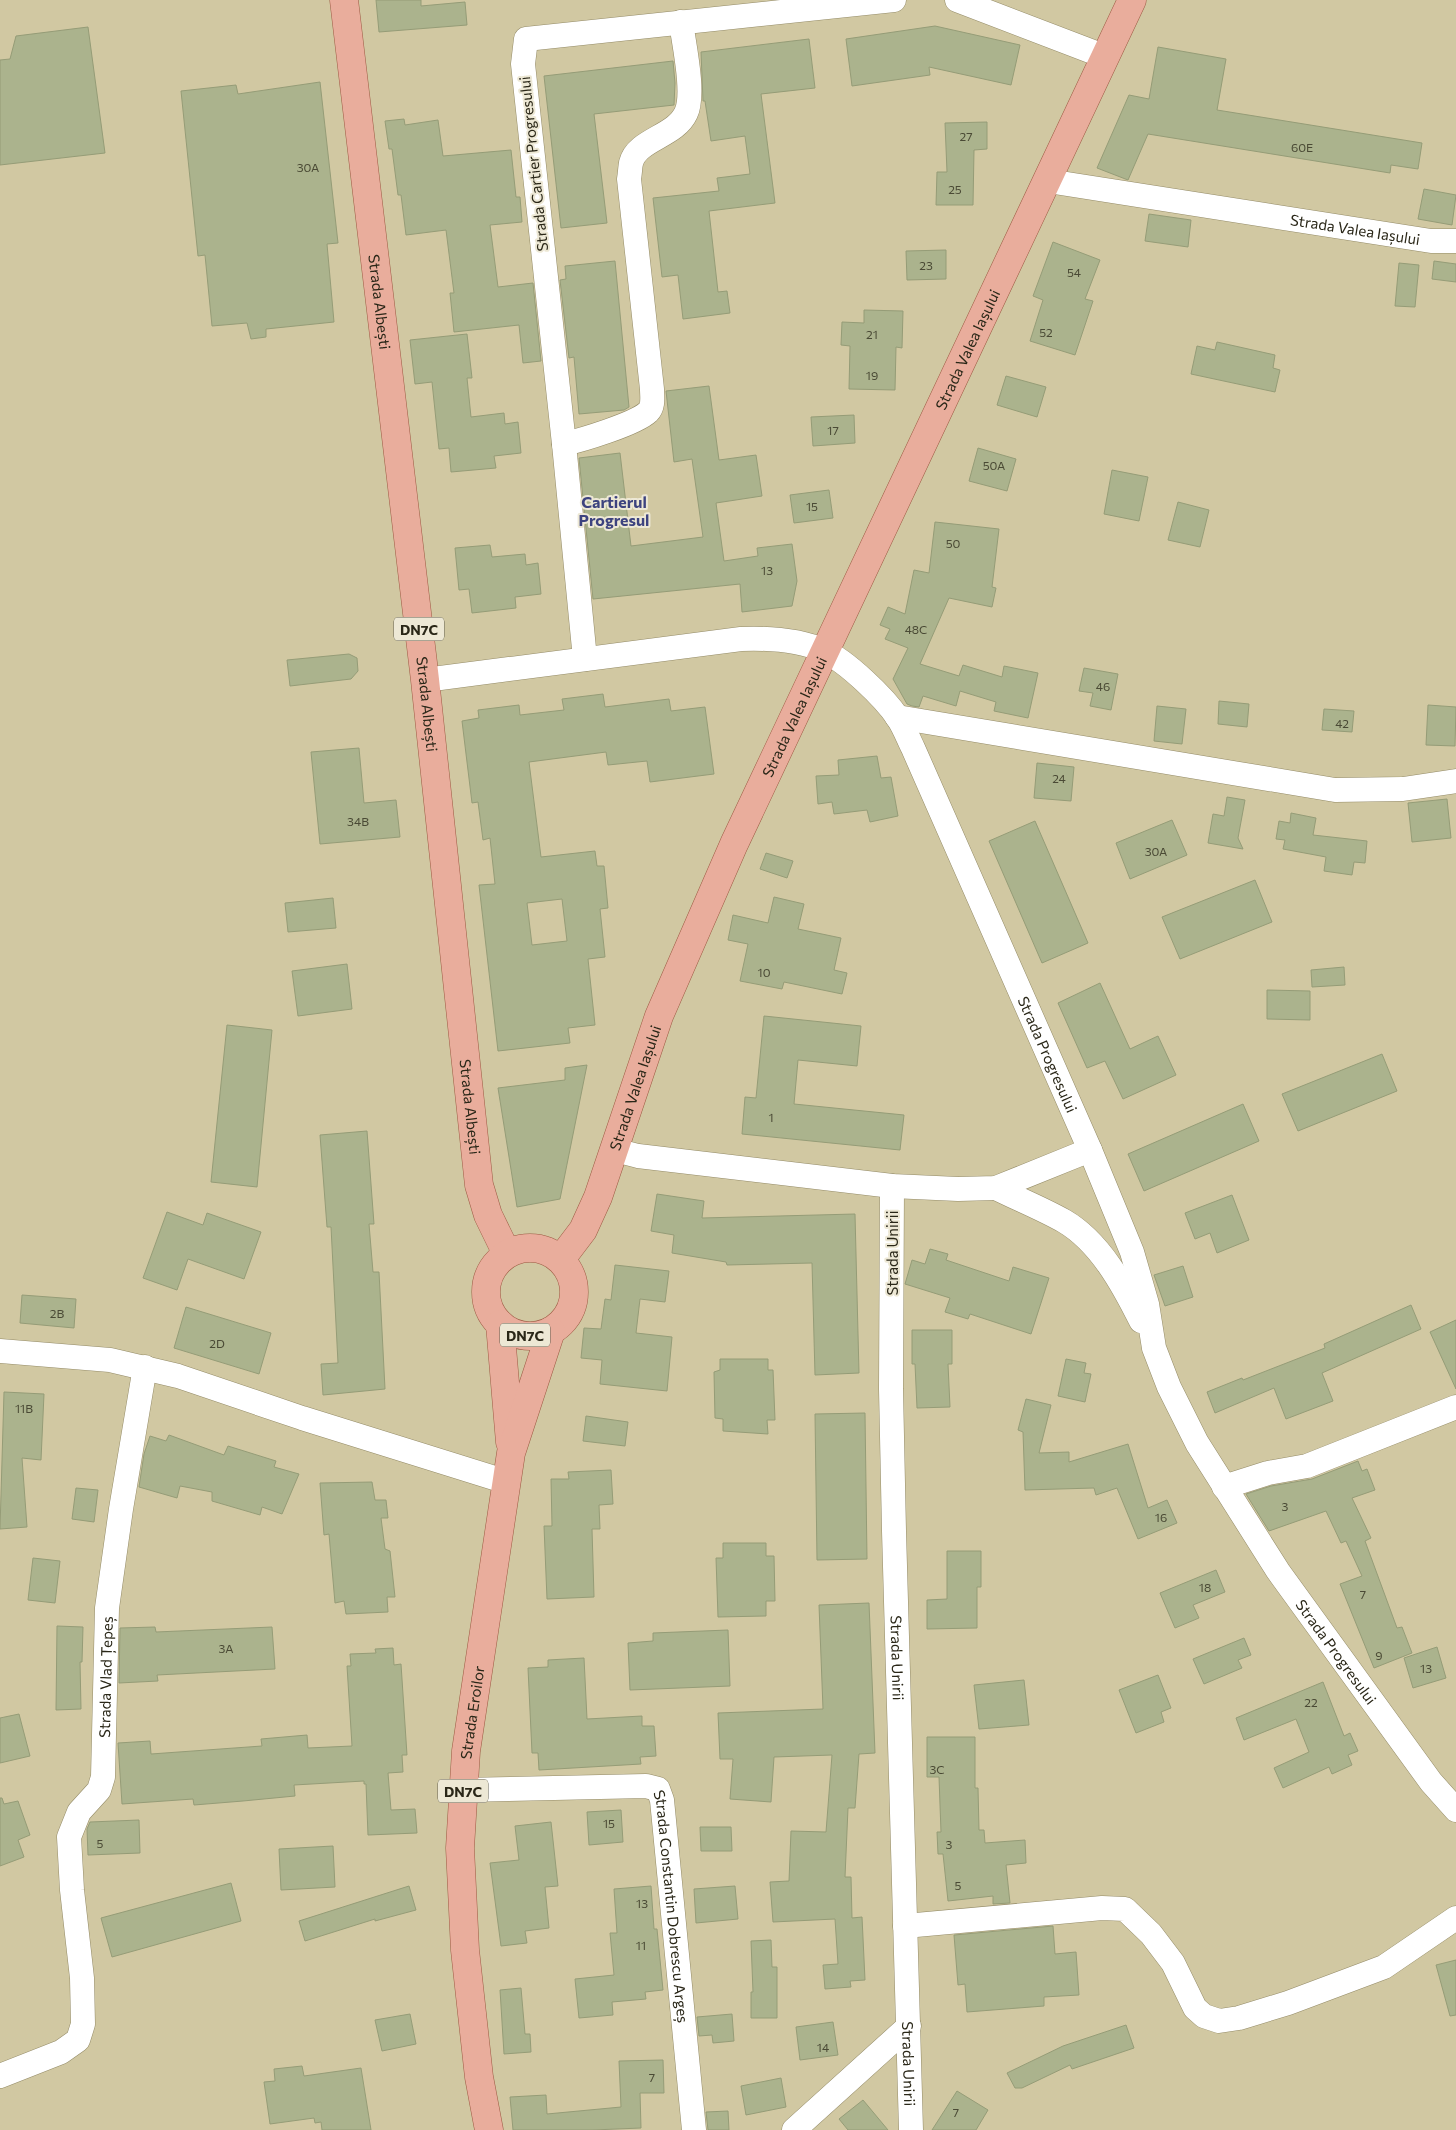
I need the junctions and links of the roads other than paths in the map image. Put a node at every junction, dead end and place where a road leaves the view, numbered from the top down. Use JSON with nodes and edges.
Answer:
{"nodes":[{"id":1,"x":344,"y":0,"type":"edge"},
{"id":2,"x":894,"y":0,"type":"edge"},
{"id":3,"x":957,"y":0,"type":"edge"},
{"id":4,"x":1132,"y":0,"type":"edge"},
{"id":5,"x":681,"y":22,"type":"junction"},
{"id":6,"x":1106,"y":57,"type":"junction"},
{"id":7,"x":1048,"y":181,"type":"junction"},
{"id":8,"x":1456,"y":242,"type":"edge"},
{"id":9,"x":564,"y":444,"type":"junction"},
{"id":10,"x":824,"y":651,"type":"junction"},
{"id":11,"x":585,"y":659,"type":"junction"},
{"id":12,"x":425,"y":680,"type":"junction"},
{"id":13,"x":897,"y":717,"type":"junction"},
{"id":14,"x":1456,"y":781,"type":"edge"},
{"id":15,"x":615,"y":1150,"type":"junction"},
{"id":16,"x":1090,"y":1150,"type":"junction"},
{"id":17,"x":892,"y":1186,"type":"junction"},
{"id":18,"x":996,"y":1188,"type":"junction"},
{"id":19,"x":507,"y":1254,"type":"junction"},
{"id":20,"x":561,"y":1259,"type":"junction"},
{"id":21,"x":500,"y":1324,"type":"junction"},
{"id":22,"x":551,"y":1331,"type":"junction"},
{"id":23,"x":1154,"y":1348,"type":"junction"},
{"id":24,"x":0,"y":1352,"type":"edge"},
{"id":25,"x":145,"y":1367,"type":"junction"},
{"id":26,"x":1456,"y":1407,"type":"edge"},
{"id":27,"x":510,"y":1453,"type":"junction"},
{"id":28,"x":507,"y":1482,"type":"junction"},
{"id":29,"x":1224,"y":1487,"type":"junction"},
{"id":30,"x":463,"y":1790,"type":"junction"},
{"id":31,"x":1456,"y":1810,"type":"edge"},
{"id":32,"x":1456,"y":1918,"type":"edge"},
{"id":33,"x":905,"y":1926,"type":"junction"},
{"id":34,"x":909,"y":2026,"type":"junction"},
{"id":35,"x":0,"y":2076,"type":"edge"},
{"id":36,"x":489,"y":2130,"type":"edge"},
{"id":37,"x":694,"y":2130,"type":"edge"},
{"id":38,"x":794,"y":2130,"type":"edge"},
{"id":39,"x":911,"y":2130,"type":"edge"}],
"edges":[{"from":1,"to":12,"type":"main road","name":"Strada Albești","number":"DN7C"},
{"from":2,"to":5,"type":"street","name":"Strada Cartier Progresului"},
{"from":3,"to":6,"type":"street"},
{"from":4,"to":6,"type":"main road","name":"Strada Valea Iașului"},
{"from":5,"to":9,"type":"street"},
{"from":5,"to":9,"type":"street","name":"Strada Cartier Progresului"},
{"from":6,"to":7,"type":"main road","name":"Strada Valea Iașului"},
{"from":7,"to":8,"type":"street","name":"Strada Valea Iașului"},
{"from":7,"to":10,"type":"main road","name":"Strada Valea Iașului"},
{"from":9,"to":11,"type":"street","name":"Strada Cartier Progresului"},
{"from":10,"to":11,"type":"street"},
{"from":10,"to":13,"type":"street","name":"Strada Progresului"},
{"from":10,"to":15,"type":"main road","name":"Strada Valea Iașului"},
{"from":11,"to":12,"type":"street"},
{"from":12,"to":19,"type":"main road","name":"Strada Albești","number":"DN7C"},
{"from":13,"to":14,"type":"street"},
{"from":13,"to":16,"type":"street","name":"Strada Progresului"},
{"from":15,"to":17,"type":"street"},
{"from":15,"to":20,"type":"main road","name":"Strada Valea Iașului"},
{"from":16,"to":18,"type":"street"},
{"from":16,"to":23,"type":"street","name":"Strada Progresului"},
{"from":17,"to":18,"type":"street"},
{"from":17,"to":33,"type":"street","name":"Strada Unirii"},
{"from":18,"to":23,"type":"street"},
{"from":19,"to":20,"type":"main road"},
{"from":19,"to":21,"type":"main road","number":"DN7C"},
{"from":20,"to":22,"type":"main road","number":"DN7C"},
{"from":21,"to":22,"type":"main road","number":"DN7C"},
{"from":21,"to":27,"type":"main road"},
{"from":22,"to":27,"type":"main road","name":"Strada Eroilor","number":"DN7C"},
{"from":23,"to":29,"type":"street","name":"Strada Progresului"},
{"from":24,"to":25,"type":"street"},
{"from":25,"to":28,"type":"street"},
{"from":25,"to":35,"type":"street","name":"Strada Vlad Țepeș"},
{"from":26,"to":29,"type":"street"},
{"from":27,"to":28,"type":"main road","name":"Strada Eroilor","number":"DN7C"},
{"from":28,"to":30,"type":"main road","name":"Strada Eroilor","number":"DN7C"},
{"from":29,"to":31,"type":"street","name":"Strada Progresului"},
{"from":30,"to":36,"type":"main road","name":"Strada Eroilor","number":"DN7C"},
{"from":30,"to":37,"type":"street","name":"Strada Constantin Dobrescu Argeș"},
{"from":32,"to":33,"type":"street"},
{"from":33,"to":34,"type":"street","name":"Strada Unirii"},
{"from":34,"to":38,"type":"street"},
{"from":34,"to":39,"type":"street","name":"Strada Unirii"}]}
